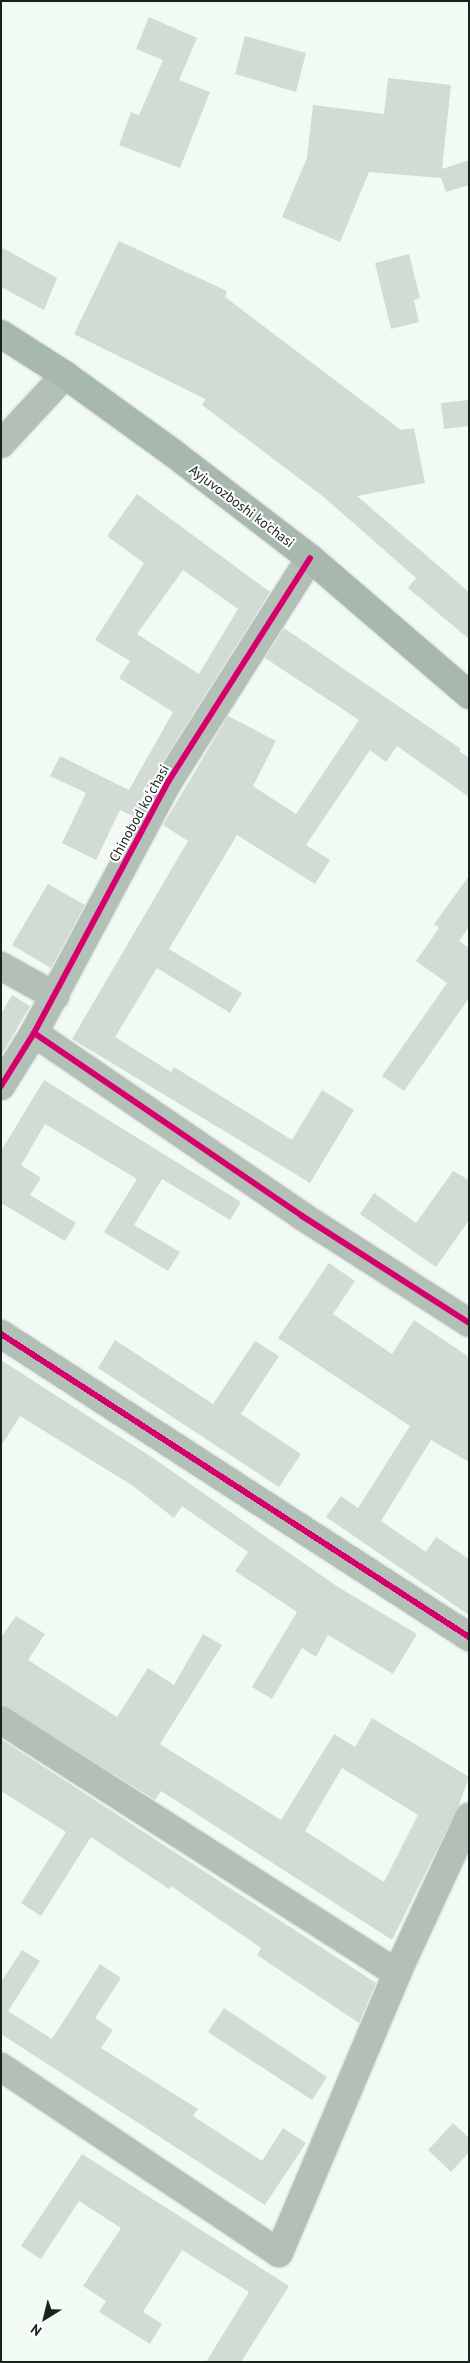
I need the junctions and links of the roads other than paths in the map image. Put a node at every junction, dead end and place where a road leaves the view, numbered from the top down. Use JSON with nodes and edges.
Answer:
{"nodes":[{"id":1,"x":1,"y":334,"type":"edge"},
{"id":2,"x":65,"y":375,"type":"junction"},
{"id":3,"x":1,"y":444,"type":"edge"},
{"id":4,"x":310,"y":558,"type":"junction"},
{"id":5,"x":469,"y":695,"type":"edge"},
{"id":6,"x":1,"y":966,"type":"edge"},
{"id":7,"x":55,"y":996,"type":"junction"},
{"id":8,"x":34,"y":1033,"type":"junction"},
{"id":9,"x":1,"y":1086,"type":"edge"},
{"id":10,"x":469,"y":1323,"type":"edge"},
{"id":11,"x":1,"y":1334,"type":"edge"},
{"id":12,"x":469,"y":1637,"type":"edge"},
{"id":13,"x":1,"y":1720,"type":"edge"},
{"id":14,"x":469,"y":1817,"type":"edge"},
{"id":15,"x":397,"y":1973,"type":"junction"},
{"id":16,"x":1,"y":2067,"type":"edge"}],
"edges":[{"from":1,"to":2,"type":"main road","name":"Ayjuvozboshi ko'chasi"},
{"from":2,"to":3,"type":"street"},
{"from":2,"to":4,"type":"main road","name":"Ayjuvozboshi ko'chasi"},
{"from":4,"to":5,"type":"main road","name":"Ayjuvozboshi ko'chasi"},
{"from":4,"to":7,"type":"street","name":"Chinobod koʻchasi"},
{"from":6,"to":7,"type":"street"},
{"from":7,"to":8,"type":"street","name":"Chinobod koʻchasi"},
{"from":8,"to":9,"type":"street","name":"Chinobod koʻchasi"},
{"from":8,"to":10,"type":"street"},
{"from":11,"to":12,"type":"street"},
{"from":13,"to":15,"type":"street"},
{"from":14,"to":15,"type":"street"},
{"from":15,"to":16,"type":"street"}]}
